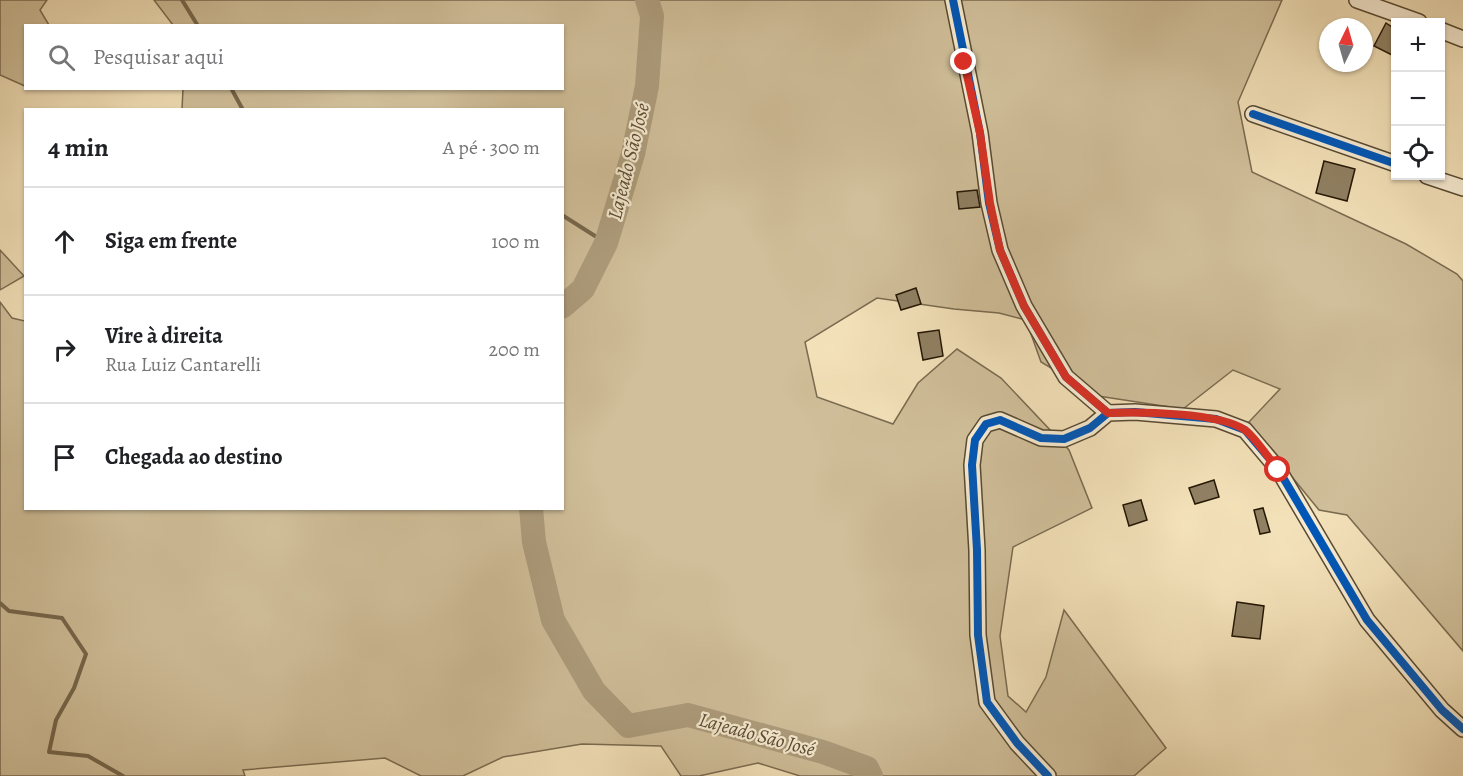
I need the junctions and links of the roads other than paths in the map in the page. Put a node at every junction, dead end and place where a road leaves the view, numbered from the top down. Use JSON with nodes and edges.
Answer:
{"nodes":[{"id":1,"x":953,"y":0,"type":"edge"},
{"id":2,"x":1357,"y":0,"type":"edge"},
{"id":3,"x":1408,"y":18,"type":"edge"},
{"id":4,"x":1445,"y":32,"type":"edge"},
{"id":5,"x":1463,"y":39,"type":"edge"},
{"id":6,"x":1252,"y":114,"type":"dead end"},
{"id":7,"x":1391,"y":163,"type":"edge"},
{"id":8,"x":1439,"y":180,"type":"edge"},
{"id":9,"x":1463,"y":188,"type":"edge"},
{"id":10,"x":1108,"y":413,"type":"junction"},
{"id":11,"x":1463,"y":729,"type":"edge"},
{"id":12,"x":1048,"y":776,"type":"edge"}],
"edges":[{"from":1,"to":10,"type":"street"},
{"from":2,"to":3,"type":"street"},
{"from":4,"to":5,"type":"street"},
{"from":6,"to":7,"type":"street"},
{"from":8,"to":9,"type":"street"},
{"from":10,"to":11,"type":"street"},
{"from":10,"to":12,"type":"street"}]}
